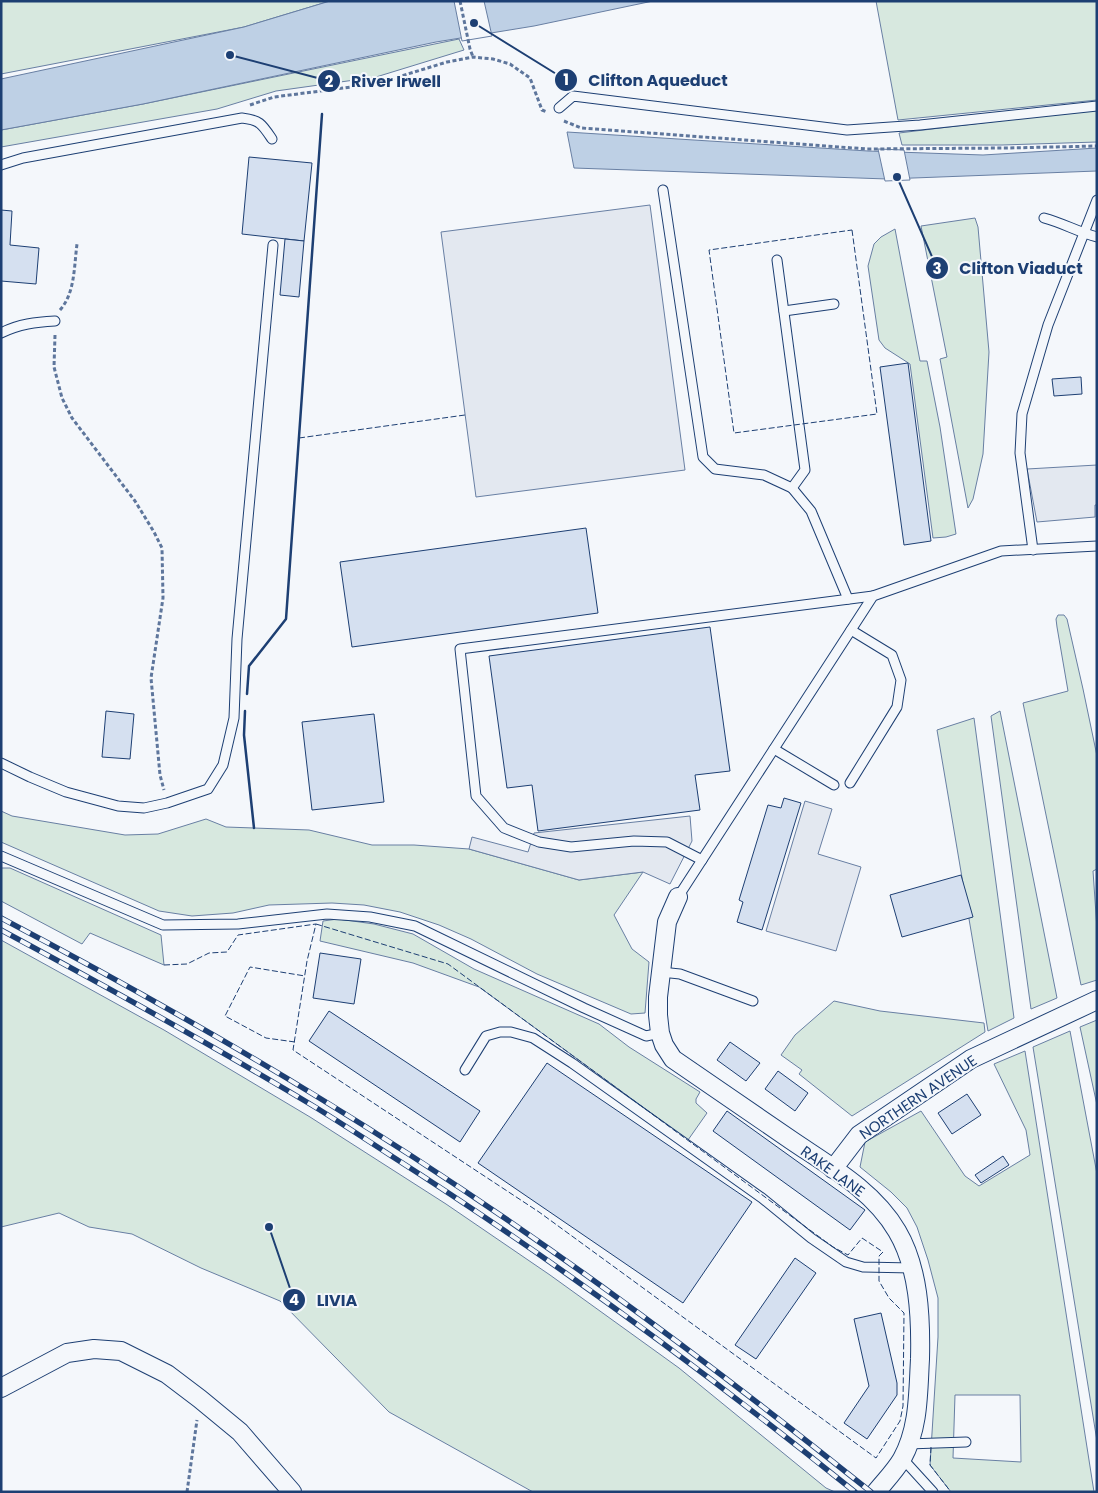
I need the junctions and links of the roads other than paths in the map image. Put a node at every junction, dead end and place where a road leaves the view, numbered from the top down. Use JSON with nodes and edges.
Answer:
{"nodes":[{"id":1,"x":1097,"y":106,"type":"edge"},
{"id":2,"x":558,"y":108,"type":"dead end"},
{"id":3,"x":272,"y":139,"type":"dead end"},
{"id":4,"x":1,"y":165,"type":"edge"},
{"id":5,"x":663,"y":190,"type":"dead end"},
{"id":6,"x":1097,"y":200,"type":"edge"},
{"id":7,"x":1044,"y":218,"type":"dead end"},
{"id":8,"x":1084,"y":234,"type":"junction"},
{"id":9,"x":1097,"y":237,"type":"edge"},
{"id":10,"x":273,"y":245,"type":"dead end"},
{"id":11,"x":777,"y":260,"type":"dead end"},
{"id":12,"x":834,"y":304,"type":"dead end"},
{"id":13,"x":784,"y":311,"type":"junction"},
{"id":14,"x":55,"y":321,"type":"road end"},
{"id":15,"x":1,"y":333,"type":"edge"},
{"id":16,"x":792,"y":488,"type":"junction"},
{"id":17,"x":1097,"y":546,"type":"edge"},
{"id":18,"x":1033,"y":550,"type":"junction"},
{"id":19,"x":873,"y":596,"type":"junction"},
{"id":20,"x":848,"y":599,"type":"junction"},
{"id":21,"x":851,"y":630,"type":"junction"},
{"id":22,"x":774,"y":749,"type":"junction"},
{"id":23,"x":1,"y":763,"type":"edge"},
{"id":24,"x":850,"y":783,"type":"dead end"},
{"id":25,"x":834,"y":785,"type":"dead end"},
{"id":26,"x":1,"y":856,"type":"edge"},
{"id":27,"x":702,"y":860,"type":"junction"},
{"id":28,"x":678,"y":896,"type":"joint"},
{"id":29,"x":661,"y":972,"type":"junction"},
{"id":30,"x":1097,"y":1000,"type":"edge"},
{"id":31,"x":753,"y":1001,"type":"dead end"},
{"id":32,"x":660,"y":1033,"type":"junction"},
{"id":33,"x":465,"y":1070,"type":"dead end"},
{"id":34,"x":833,"y":1169,"type":"junction"},
{"id":35,"x":912,"y":1268,"type":"junction"},
{"id":36,"x":1,"y":1388,"type":"edge"},
{"id":37,"x":966,"y":1442,"type":"dead end"},
{"id":38,"x":902,"y":1456,"type":"junction"},
{"id":39,"x":292,"y":1492,"type":"edge"},
{"id":40,"x":876,"y":1492,"type":"edge"},
{"id":41,"x":933,"y":1492,"type":"edge"}],
"edges":[{"from":1,"to":2,"type":"lane"},
{"from":3,"to":4,"type":"lane"},
{"from":5,"to":16,"type":"lane"},
{"from":6,"to":8,"type":"lane"},
{"from":7,"to":8,"type":"lane"},
{"from":8,"to":9,"type":"lane"},
{"from":8,"to":18,"type":"lane"},
{"from":10,"to":23,"type":"lane"},
{"from":11,"to":13,"type":"lane"},
{"from":12,"to":13,"type":"lane"},
{"from":13,"to":16,"type":"lane"},
{"from":14,"to":15,"type":"lane"},
{"from":16,"to":20,"type":"lane"},
{"from":17,"to":18,"type":"lane"},
{"from":18,"to":19,"type":"lane"},
{"from":19,"to":20,"type":"lane"},
{"from":19,"to":21,"type":"lane"},
{"from":20,"to":27,"type":"lane"},
{"from":21,"to":22,"type":"lane"},
{"from":21,"to":24,"type":"lane"},
{"from":22,"to":25,"type":"lane"},
{"from":22,"to":27,"type":"lane"},
{"from":26,"to":32,"type":"lane"},
{"from":27,"to":28,"type":"lane"},
{"from":28,"to":29,"type":"street","name":"RAKE LANE"},
{"from":29,"to":31,"type":"lane"},
{"from":29,"to":32,"type":"street","name":"RAKE LANE"},
{"from":30,"to":34,"type":"street","name":"NORTHERN AVENUE"},
{"from":32,"to":34,"type":"street","name":"RAKE LANE"},
{"from":33,"to":35,"type":"lane"},
{"from":34,"to":35,"type":"street","name":"RAKE LANE"},
{"from":35,"to":38,"type":"street","name":"RAKE LANE"},
{"from":36,"to":39,"type":"street"},
{"from":37,"to":38,"type":"lane"},
{"from":38,"to":40,"type":"street","name":"RAKE LANE"},
{"from":38,"to":41,"type":"lane"}]}
